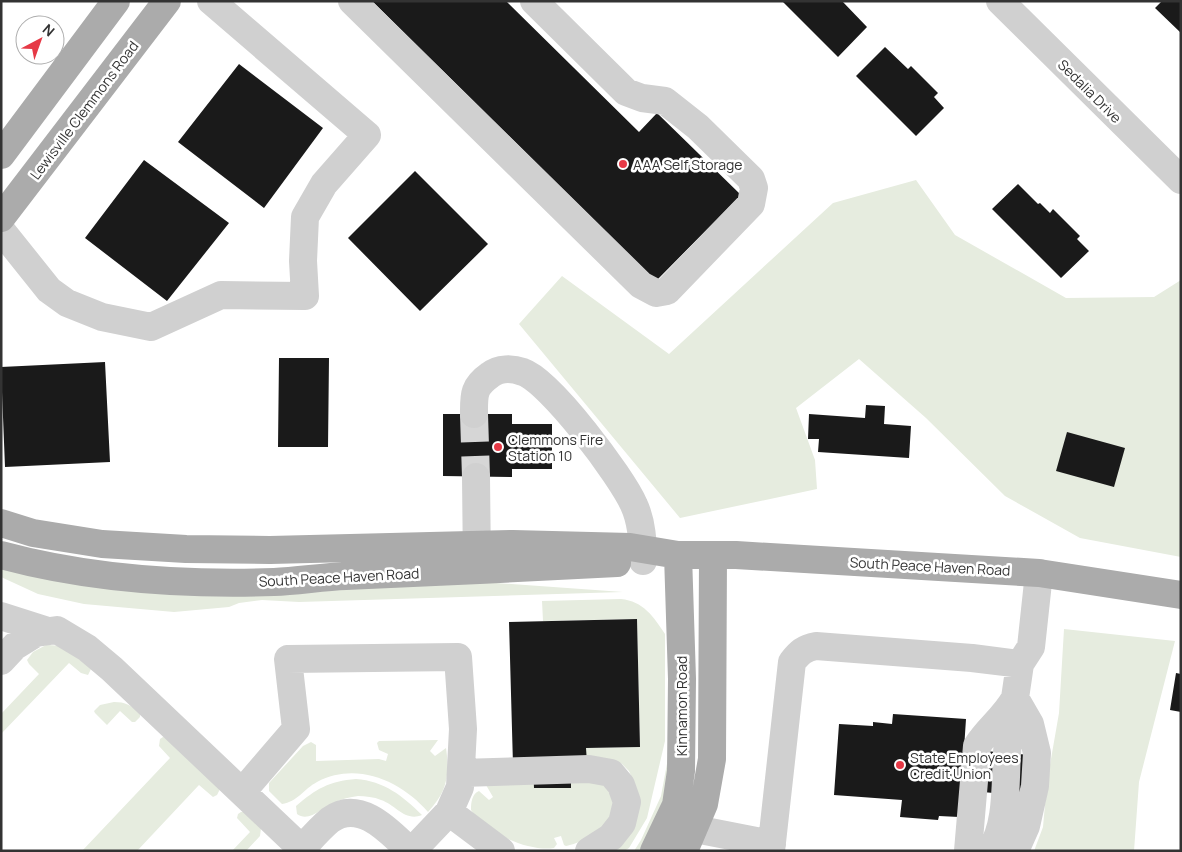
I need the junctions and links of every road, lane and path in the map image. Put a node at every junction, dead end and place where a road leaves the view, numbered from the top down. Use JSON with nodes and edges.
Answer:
{"nodes":[{"id":1,"x":116,"y":1,"type":"edge"},
{"id":2,"x":167,"y":1,"type":"edge"},
{"id":3,"x":211,"y":1,"type":"edge"},
{"id":4,"x":352,"y":1,"type":"edge"},
{"id":5,"x":534,"y":1,"type":"edge"},
{"id":6,"x":1000,"y":1,"type":"edge"},
{"id":7,"x":1,"y":155,"type":"edge"},
{"id":8,"x":1181,"y":180,"type":"edge"},
{"id":9,"x":1,"y":218,"type":"edge"},
{"id":10,"x":1,"y":230,"type":"edge"},
{"id":11,"x":474,"y":414,"type":"tunnel mouth"},
{"id":12,"x":476,"y":477,"type":"tunnel mouth"},
{"id":13,"x":1,"y":523,"type":"edge"},
{"id":14,"x":1,"y":555,"type":"edge"},
{"id":15,"x":643,"y":555,"type":"junction"},
{"id":16,"x":678,"y":555,"type":"junction"},
{"id":17,"x":713,"y":556,"type":"junction"},
{"id":18,"x":477,"y":558,"type":"junction"},
{"id":19,"x":1039,"y":573,"type":"junction"},
{"id":20,"x":1181,"y":595,"type":"edge"},
{"id":21,"x":1,"y":616,"type":"edge"},
{"id":22,"x":48,"y":631,"type":"junction"},
{"id":23,"x":1,"y":661,"type":"edge"},
{"id":24,"x":1020,"y":664,"type":"junction"},
{"id":25,"x":1015,"y":705,"type":"junction"},
{"id":26,"x":461,"y":773,"type":"junction"},
{"id":27,"x":242,"y":792,"type":"junction"},
{"id":28,"x":449,"y":812,"type":"junction"},
{"id":29,"x":689,"y":840,"type":"edge"},
{"id":30,"x":772,"y":848,"type":"edge"},
{"id":31,"x":301,"y":850,"type":"edge"},
{"id":32,"x":411,"y":851,"type":"edge"},
{"id":33,"x":501,"y":851,"type":"edge"},
{"id":34,"x":589,"y":851,"type":"edge"},
{"id":35,"x":654,"y":851,"type":"edge"},
{"id":36,"x":968,"y":851,"type":"edge"},
{"id":37,"x":977,"y":851,"type":"edge"},
{"id":38,"x":984,"y":851,"type":"edge"},
{"id":39,"x":990,"y":851,"type":"edge"},
{"id":40,"x":998,"y":851,"type":"edge"},
{"id":41,"x":1015,"y":851,"type":"edge"}],
"edges":[{"from":1,"to":7,"type":"main road"},
{"from":2,"to":9,"type":"main road","name":"Lewisville Clemmons Road"},
{"from":3,"to":10,"type":"street"},
{"from":4,"to":5,"type":"street"},
{"from":6,"to":8,"type":"street","name":"Sedalia Drive"},
{"from":11,"to":15,"type":"street"},
{"from":12,"to":18,"type":"street"},
{"from":13,"to":18,"type":"main road","name":"South Peace Haven Road"},
{"from":14,"to":18,"type":"main road","name":"South Peace Haven Road"},
{"from":15,"to":16,"type":"main road","name":"South Peace Haven Road"},
{"from":15,"to":18,"type":"main road","name":"South Peace Haven Road"},
{"from":16,"to":17,"type":"main road","name":"South Peace Haven Road"},
{"from":16,"to":35,"type":"main road","name":"Kinnamon Road"},
{"from":17,"to":19,"type":"main road","name":"South Peace Haven Road"},
{"from":17,"to":29,"type":"main road"},
{"from":19,"to":20,"type":"main road","name":"South Peace Haven Road"},
{"from":19,"to":24,"type":"street"},
{"from":21,"to":22,"type":"street"},
{"from":22,"to":23,"type":"street"},
{"from":22,"to":27,"type":"street"},
{"from":24,"to":25,"type":"street"},
{"from":24,"to":30,"type":"street"},
{"from":25,"to":36,"type":"street"},
{"from":25,"to":37,"type":"street"},
{"from":25,"to":38,"type":"street"},
{"from":25,"to":39,"type":"street"},
{"from":25,"to":40,"type":"street"},
{"from":25,"to":41,"type":"street"},
{"from":26,"to":27,"type":"street"},
{"from":26,"to":28,"type":"street"},
{"from":26,"to":34,"type":"street"},
{"from":27,"to":31,"type":"street"},
{"from":28,"to":32,"type":"street"},
{"from":28,"to":33,"type":"street"},
{"from":29,"to":30,"type":"street"},
{"from":31,"to":32,"type":"street"}]}
